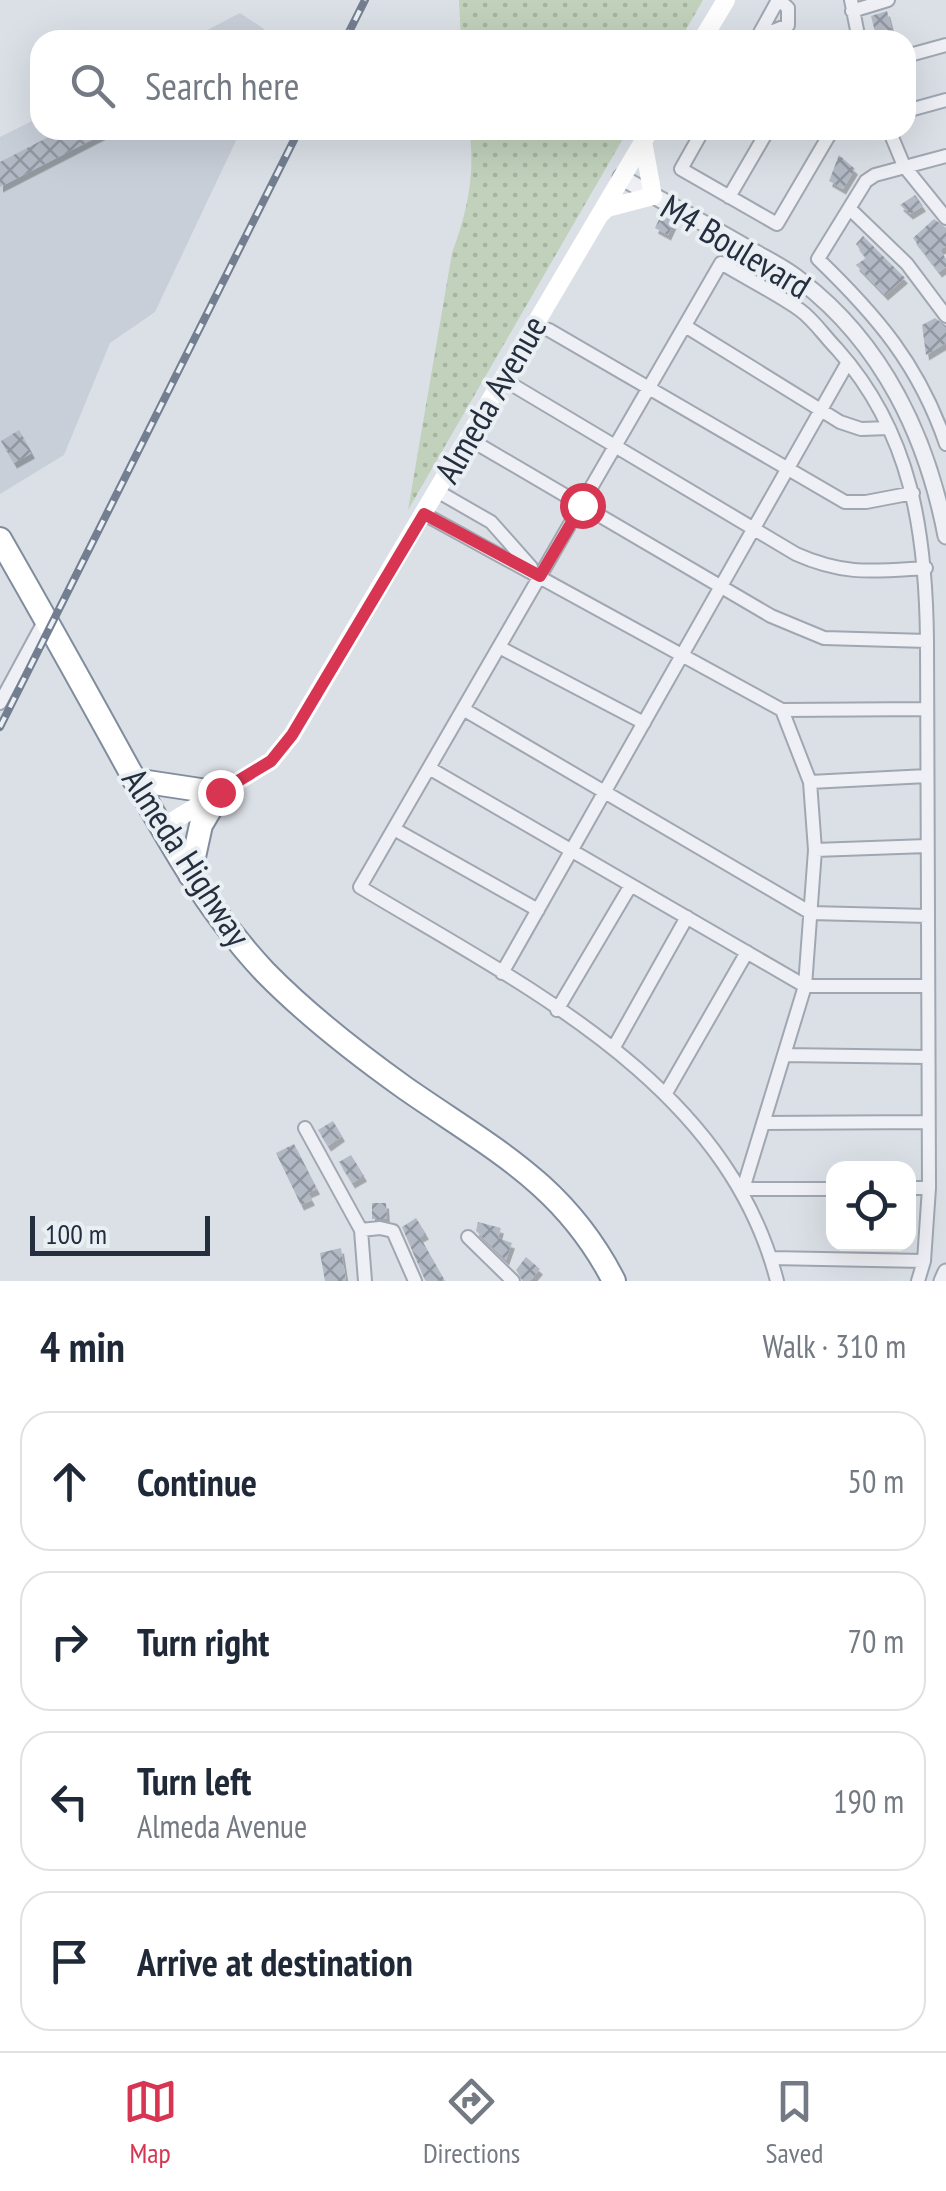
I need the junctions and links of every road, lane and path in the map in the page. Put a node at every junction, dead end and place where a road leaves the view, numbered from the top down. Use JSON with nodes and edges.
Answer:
{"nodes":[{"id":1,"x":726,"y":0,"type":"edge"},
{"id":2,"x":778,"y":0,"type":"edge"},
{"id":3,"x":888,"y":0,"type":"edge"},
{"id":4,"x":851,"y":6,"type":"edge"},
{"id":5,"x":708,"y":30,"type":"edge"},
{"id":6,"x":761,"y":30,"type":"edge"},
{"id":7,"x":775,"y":30,"type":"edge"},
{"id":8,"x":946,"y":45,"type":"edge"},
{"id":9,"x":916,"y":53,"type":"edge"},
{"id":10,"x":946,"y":100,"type":"edge"},
{"id":11,"x":916,"y":108,"type":"edge"},
{"id":12,"x":644,"y":140,"type":"edge"},
{"id":13,"x":646,"y":140,"type":"edge"},
{"id":14,"x":698,"y":140,"type":"edge"},
{"id":15,"x":762,"y":140,"type":"edge"},
{"id":16,"x":827,"y":140,"type":"edge"},
{"id":17,"x":893,"y":140,"type":"edge"},
{"id":18,"x":946,"y":156,"type":"edge"},
{"id":19,"x":904,"y":166,"type":"junction"},
{"id":20,"x":621,"y":177,"type":"junction"},
{"id":21,"x":653,"y":196,"type":"junction"},
{"id":22,"x":730,"y":197,"type":"junction"},
{"id":23,"x":850,"y":209,"type":"junction"},
{"id":24,"x":946,"y":217,"type":"edge"},
{"id":25,"x":592,"y":222,"type":"junction"},
{"id":26,"x":946,"y":316,"type":"edge"},
{"id":27,"x":685,"y":326,"type":"junction"},
{"id":28,"x":549,"y":330,"type":"dead end"},
{"id":29,"x":848,"y":362,"type":"junction"},
{"id":30,"x":516,"y":387,"type":"dead end"},
{"id":31,"x":648,"y":389,"type":"junction"},
{"id":32,"x":820,"y":410,"type":"junction"},
{"id":33,"x":889,"y":428,"type":"junction"},
{"id":34,"x":946,"y":444,"type":"edge"},
{"id":35,"x":482,"y":446,"type":"dead end"},
{"id":36,"x":615,"y":446,"type":"junction"},
{"id":37,"x":786,"y":470,"type":"junction"},
{"id":38,"x":437,"y":492,"type":"junction"},
{"id":39,"x":912,"y":493,"type":"junction"},
{"id":40,"x":582,"y":505,"type":"junction"},
{"id":41,"x":424,"y":514,"type":"junction"},
{"id":42,"x":754,"y":529,"type":"junction"},
{"id":43,"x":946,"y":536,"type":"edge"},
{"id":44,"x":0,"y":538,"type":"edge"},
{"id":45,"x":926,"y":568,"type":"junction"},
{"id":46,"x":540,"y":576,"type":"junction"},
{"id":47,"x":721,"y":586,"type":"junction"},
{"id":48,"x":46,"y":618,"type":"junction"},
{"id":49,"x":927,"y":641,"type":"junction"},
{"id":50,"x":499,"y":647,"type":"junction"},
{"id":51,"x":682,"y":655,"type":"junction"},
{"id":52,"x":0,"y":703,"type":"edge"},
{"id":53,"x":464,"y":709,"type":"junction"},
{"id":54,"x":927,"y":709,"type":"junction"},
{"id":55,"x":782,"y":710,"type":"junction"},
{"id":56,"x":644,"y":722,"type":"junction"},
{"id":57,"x":429,"y":768,"type":"junction"},
{"id":58,"x":927,"y":776,"type":"junction"},
{"id":59,"x":134,"y":780,"type":"junction"},
{"id":60,"x":810,"y":782,"type":"junction"},
{"id":61,"x":220,"y":792,"type":"junction"},
{"id":62,"x":604,"y":792,"type":"junction"},
{"id":63,"x":160,"y":829,"type":"junction"},
{"id":64,"x":394,"y":829,"type":"junction"},
{"id":65,"x":927,"y":846,"type":"junction"},
{"id":66,"x":571,"y":850,"type":"junction"},
{"id":67,"x":815,"y":850,"type":"junction"},
{"id":68,"x":190,"y":874,"type":"junction"},
{"id":69,"x":631,"y":885,"type":"junction"},
{"id":70,"x":538,"y":910,"type":"junction"},
{"id":71,"x":811,"y":913,"type":"junction"},
{"id":72,"x":928,"y":916,"type":"junction"},
{"id":73,"x":687,"y":917,"type":"junction"},
{"id":74,"x":746,"y":952,"type":"junction"},
{"id":75,"x":502,"y":973,"type":"junction"},
{"id":76,"x":806,"y":986,"type":"junction"},
{"id":77,"x":928,"y":986,"type":"junction"},
{"id":78,"x":557,"y":1010,"type":"junction"},
{"id":79,"x":614,"y":1047,"type":"junction"},
{"id":80,"x":784,"y":1054,"type":"junction"},
{"id":81,"x":928,"y":1056,"type":"junction"},
{"id":82,"x":666,"y":1093,"type":"junction"},
{"id":83,"x":928,"y":1122,"type":"junction"},
{"id":84,"x":763,"y":1123,"type":"junction"},
{"id":85,"x":305,"y":1128,"type":"dead end"},
{"id":86,"x":826,"y":1188,"type":"edge"},
{"id":87,"x":916,"y":1188,"type":"edge"},
{"id":88,"x":929,"y":1188,"type":"junction"},
{"id":89,"x":742,"y":1189,"type":"junction"},
{"id":90,"x":361,"y":1230,"type":"junction"},
{"id":91,"x":468,"y":1237,"type":"dead end"},
{"id":92,"x":771,"y":1258,"type":"junction"},
{"id":93,"x":924,"y":1261,"type":"junction"},
{"id":94,"x":946,"y":1272,"type":"edge"},
{"id":95,"x":499,"y":1275,"type":"edge"},
{"id":96,"x":365,"y":1281,"type":"edge"},
{"id":97,"x":414,"y":1281,"type":"edge"},
{"id":98,"x":513,"y":1281,"type":"edge"},
{"id":99,"x":614,"y":1281,"type":"edge"},
{"id":100,"x":777,"y":1281,"type":"edge"},
{"id":101,"x":918,"y":1281,"type":"edge"},
{"id":102,"x":942,"y":1281,"type":"edge"}],
"edges":[{"from":1,"to":5,"type":"main road"},
{"from":2,"to":6,"type":"street"},
{"from":2,"to":7,"type":"street"},
{"from":3,"to":4,"type":"street"},
{"from":8,"to":9,"type":"street"},
{"from":10,"to":11,"type":"street"},
{"from":12,"to":20,"type":"main road","name":"Almeda Avenue"},
{"from":13,"to":21,"type":"main road"},
{"from":14,"to":22,"type":"street"},
{"from":15,"to":22,"type":"street"},
{"from":16,"to":22,"type":"street"},
{"from":17,"to":19,"type":"street"},
{"from":18,"to":19,"type":"street"},
{"from":19,"to":23,"type":"street"},
{"from":19,"to":24,"type":"street"},
{"from":20,"to":21,"type":"street","name":"M4 Boulevard"},
{"from":20,"to":25,"type":"main road","name":"Almeda Avenue"},
{"from":21,"to":25,"type":"main road"},
{"from":21,"to":43,"type":"street","name":"M4 Boulevard"},
{"from":23,"to":26,"type":"street"},
{"from":23,"to":34,"type":"street"},
{"from":25,"to":38,"type":"main road","name":"Almeda Avenue"},
{"from":27,"to":29,"type":"street"},
{"from":27,"to":31,"type":"street"},
{"from":27,"to":32,"type":"street"},
{"from":28,"to":31,"type":"street"},
{"from":29,"to":32,"type":"street"},
{"from":29,"to":33,"type":"street"},
{"from":30,"to":36,"type":"street"},
{"from":31,"to":36,"type":"street"},
{"from":31,"to":37,"type":"street"},
{"from":32,"to":33,"type":"street"},
{"from":32,"to":37,"type":"street"},
{"from":33,"to":39,"type":"street"},
{"from":35,"to":40,"type":"street"},
{"from":36,"to":40,"type":"street"},
{"from":36,"to":42,"type":"street"},
{"from":37,"to":39,"type":"street"},
{"from":37,"to":42,"type":"street"},
{"from":38,"to":41,"type":"main road","name":"Almeda Avenue"},
{"from":38,"to":46,"type":"street"},
{"from":39,"to":45,"type":"street"},
{"from":40,"to":46,"type":"street"},
{"from":40,"to":47,"type":"street"},
{"from":41,"to":46,"type":"street"},
{"from":41,"to":61,"type":"main road","name":"Almeda Avenue"},
{"from":42,"to":45,"type":"street"},
{"from":42,"to":47,"type":"street"},
{"from":44,"to":48,"type":"highway","name":"Almeda Highway"},
{"from":45,"to":49,"type":"street"},
{"from":46,"to":50,"type":"street"},
{"from":46,"to":51,"type":"street"},
{"from":47,"to":49,"type":"street"},
{"from":47,"to":51,"type":"street"},
{"from":48,"to":52,"type":"street"},
{"from":48,"to":59,"type":"highway","name":"Almeda Highway"},
{"from":49,"to":54,"type":"street"},
{"from":50,"to":53,"type":"street"},
{"from":50,"to":56,"type":"street"},
{"from":51,"to":55,"type":"street"},
{"from":51,"to":56,"type":"street"},
{"from":53,"to":57,"type":"street"},
{"from":53,"to":62,"type":"street"},
{"from":54,"to":55,"type":"street"},
{"from":54,"to":58,"type":"street"},
{"from":55,"to":60,"type":"street"},
{"from":56,"to":62,"type":"street"},
{"from":57,"to":64,"type":"street"},
{"from":57,"to":66,"type":"street"},
{"from":58,"to":60,"type":"street"},
{"from":58,"to":65,"type":"street"},
{"from":59,"to":61,"type":"highway"},
{"from":59,"to":63,"type":"highway","name":"Almeda Highway"},
{"from":60,"to":67,"type":"street"},
{"from":61,"to":63,"type":"main road","name":"Almeda Avenue"},
{"from":61,"to":68,"type":"highway"},
{"from":62,"to":66,"type":"street"},
{"from":62,"to":71,"type":"street"},
{"from":63,"to":68,"type":"highway","name":"Almeda Highway"},
{"from":64,"to":70,"type":"street"},
{"from":64,"to":75,"type":"street"},
{"from":65,"to":67,"type":"street"},
{"from":65,"to":72,"type":"street"},
{"from":66,"to":69,"type":"street"},
{"from":66,"to":70,"type":"street"},
{"from":67,"to":71,"type":"street"},
{"from":68,"to":99,"type":"highway","name":"Almeda Highway"},
{"from":69,"to":73,"type":"street"},
{"from":69,"to":78,"type":"street"},
{"from":70,"to":75,"type":"street"},
{"from":71,"to":72,"type":"street"},
{"from":71,"to":76,"type":"street"},
{"from":72,"to":77,"type":"street"},
{"from":73,"to":74,"type":"street"},
{"from":73,"to":79,"type":"street"},
{"from":74,"to":76,"type":"street"},
{"from":74,"to":82,"type":"street"},
{"from":75,"to":78,"type":"street"},
{"from":76,"to":77,"type":"street"},
{"from":76,"to":80,"type":"street"},
{"from":77,"to":81,"type":"street"},
{"from":78,"to":79,"type":"street"},
{"from":79,"to":82,"type":"street"},
{"from":80,"to":81,"type":"street"},
{"from":80,"to":84,"type":"street"},
{"from":81,"to":83,"type":"street"},
{"from":82,"to":89,"type":"street"},
{"from":83,"to":84,"type":"street"},
{"from":83,"to":88,"type":"street"},
{"from":84,"to":89,"type":"street"},
{"from":85,"to":90,"type":"street"},
{"from":86,"to":89,"type":"street"},
{"from":87,"to":88,"type":"street"},
{"from":88,"to":93,"type":"street"},
{"from":89,"to":92,"type":"street"},
{"from":90,"to":96,"type":"street"},
{"from":90,"to":97,"type":"street"},
{"from":91,"to":95,"type":"street"},
{"from":92,"to":93,"type":"street"},
{"from":92,"to":100,"type":"street"},
{"from":93,"to":101,"type":"street"},
{"from":94,"to":102,"type":"street"},
{"from":95,"to":98,"type":"street"}]}
